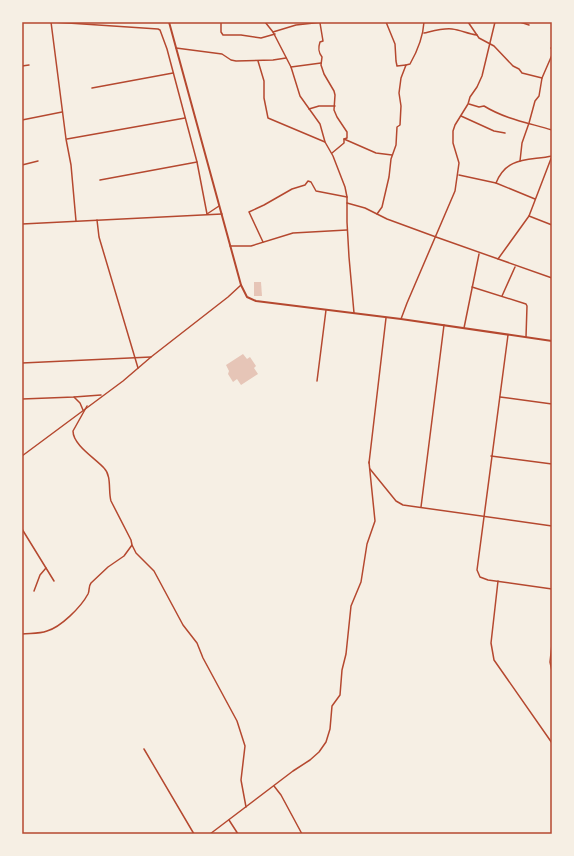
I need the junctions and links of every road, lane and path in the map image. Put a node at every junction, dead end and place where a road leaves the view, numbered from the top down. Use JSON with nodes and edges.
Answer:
{"nodes":[{"id":1,"x":52,"y":22,"type":"edge"},
{"id":2,"x":169,"y":22,"type":"edge"},
{"id":3,"x":221,"y":22,"type":"edge"},
{"id":4,"x":265,"y":22,"type":"edge"},
{"id":5,"x":323,"y":22,"type":"edge"},
{"id":6,"x":386,"y":22,"type":"edge"},
{"id":7,"x":424,"y":22,"type":"edge"},
{"id":8,"x":468,"y":22,"type":"edge"},
{"id":9,"x":495,"y":22,"type":"edge"},
{"id":10,"x":520,"y":22,"type":"edge"},
{"id":11,"x":320,"y":23,"type":"edge"},
{"id":12,"x":529,"y":25,"type":"dead end"},
{"id":13,"x":274,"y":32,"type":"junction"},
{"id":14,"x":423,"y":33,"type":"junction"},
{"id":15,"x":275,"y":34,"type":"junction"},
{"id":16,"x":477,"y":35,"type":"junction"},
{"id":17,"x":490,"y":44,"type":"junction"},
{"id":18,"x":176,"y":48,"type":"junction"},
{"id":19,"x":552,"y":55,"type":"edge"},
{"id":20,"x":286,"y":58,"type":"junction"},
{"id":21,"x":258,"y":61,"type":"junction"},
{"id":22,"x":321,"y":63,"type":"junction"},
{"id":23,"x":29,"y":65,"type":"dead end"},
{"id":24,"x":406,"y":65,"type":"junction"},
{"id":25,"x":22,"y":66,"type":"edge"},
{"id":26,"x":291,"y":67,"type":"junction"},
{"id":27,"x":173,"y":72,"type":"junction"},
{"id":28,"x":542,"y":78,"type":"junction"},
{"id":29,"x":92,"y":88,"type":"dead end"},
{"id":30,"x":468,"y":104,"type":"junction"},
{"id":31,"x":335,"y":106,"type":"junction"},
{"id":32,"x":308,"y":109,"type":"junction"},
{"id":33,"x":62,"y":112,"type":"junction"},
{"id":34,"x":462,"y":116,"type":"junction"},
{"id":35,"x":185,"y":118,"type":"junction"},
{"id":36,"x":22,"y":120,"type":"edge"},
{"id":37,"x":529,"y":123,"type":"junction"},
{"id":38,"x":552,"y":130,"type":"edge"},
{"id":39,"x":505,"y":133,"type":"dead end"},
{"id":40,"x":66,"y":139,"type":"junction"},
{"id":41,"x":344,"y":139,"type":"junction"},
{"id":42,"x":325,"y":142,"type":"junction"},
{"id":43,"x":332,"y":153,"type":"junction"},
{"id":44,"x":392,"y":155,"type":"junction"},
{"id":45,"x":552,"y":156,"type":"edge"},
{"id":46,"x":520,"y":160,"type":"junction"},
{"id":47,"x":38,"y":161,"type":"dead end"},
{"id":48,"x":197,"y":162,"type":"junction"},
{"id":49,"x":22,"y":165,"type":"edge"},
{"id":50,"x":458,"y":175,"type":"junction"},
{"id":51,"x":100,"y":180,"type":"dead end"},
{"id":52,"x":496,"y":183,"type":"junction"},
{"id":53,"x":347,"y":197,"type":"junction"},
{"id":54,"x":535,"y":199,"type":"junction"},
{"id":55,"x":347,"y":203,"type":"junction"},
{"id":56,"x":220,"y":206,"type":"junction"},
{"id":57,"x":207,"y":214,"type":"junction"},
{"id":58,"x":222,"y":214,"type":"junction"},
{"id":59,"x":377,"y":214,"type":"junction"},
{"id":60,"x":529,"y":216,"type":"junction"},
{"id":61,"x":96,"y":220,"type":"junction"},
{"id":62,"x":76,"y":221,"type":"junction"},
{"id":63,"x":22,"y":224,"type":"edge"},
{"id":64,"x":552,"y":225,"type":"edge"},
{"id":65,"x":347,"y":230,"type":"junction"},
{"id":66,"x":436,"y":237,"type":"junction"},
{"id":67,"x":263,"y":242,"type":"junction"},
{"id":68,"x":230,"y":246,"type":"junction"},
{"id":69,"x":479,"y":253,"type":"junction"},
{"id":70,"x":498,"y":259,"type":"junction"},
{"id":71,"x":516,"y":266,"type":"junction"},
{"id":72,"x":552,"y":278,"type":"edge"},
{"id":73,"x":241,"y":284,"type":"junction"},
{"id":74,"x":472,"y":287,"type":"junction"},
{"id":75,"x":502,"y":296,"type":"junction"},
{"id":76,"x":326,"y":310,"type":"junction"},
{"id":77,"x":354,"y":314,"type":"junction"},
{"id":78,"x":386,"y":318,"type":"junction"},
{"id":79,"x":402,"y":319,"type":"junction"},
{"id":80,"x":444,"y":326,"type":"junction"},
{"id":81,"x":464,"y":328,"type":"junction"},
{"id":82,"x":508,"y":335,"type":"junction"},
{"id":83,"x":526,"y":337,"type":"junction"},
{"id":84,"x":552,"y":341,"type":"edge"},
{"id":85,"x":135,"y":357,"type":"junction"},
{"id":86,"x":151,"y":357,"type":"junction"},
{"id":87,"x":22,"y":363,"type":"edge"},
{"id":88,"x":138,"y":368,"type":"junction"},
{"id":89,"x":317,"y":381,"type":"dead end"},
{"id":90,"x":103,"y":395,"type":"junction"},
{"id":91,"x":74,"y":397,"type":"junction"},
{"id":92,"x":500,"y":397,"type":"junction"},
{"id":93,"x":22,"y":399,"type":"edge"},
{"id":94,"x":552,"y":404,"type":"edge"},
{"id":95,"x":87,"y":406,"type":"junction"},
{"id":96,"x":83,"y":410,"type":"junction"},
{"id":97,"x":22,"y":456,"type":"edge"},
{"id":98,"x":492,"y":456,"type":"junction"},
{"id":99,"x":369,"y":462,"type":"junction"},
{"id":100,"x":552,"y":464,"type":"edge"},
{"id":101,"x":420,"y":507,"type":"junction"},
{"id":102,"x":484,"y":516,"type":"junction"},
{"id":103,"x":552,"y":526,"type":"edge"},
{"id":104,"x":22,"y":529,"type":"edge"},
{"id":105,"x":132,"y":545,"type":"junction"},
{"id":106,"x":46,"y":568,"type":"junction"},
{"id":107,"x":54,"y":581,"type":"dead end"},
{"id":108,"x":498,"y":581,"type":"junction"},
{"id":109,"x":552,"y":589,"type":"edge"},
{"id":110,"x":34,"y":591,"type":"dead end"},
{"id":111,"x":22,"y":634,"type":"edge"},
{"id":112,"x":552,"y":644,"type":"edge"},
{"id":113,"x":552,"y":671,"type":"edge"},
{"id":114,"x":552,"y":743,"type":"edge"},
{"id":115,"x":144,"y":749,"type":"dead end"},
{"id":116,"x":274,"y":786,"type":"junction"},
{"id":117,"x":246,"y":807,"type":"junction"},
{"id":118,"x":228,"y":820,"type":"junction"},
{"id":119,"x":194,"y":834,"type":"edge"},
{"id":120,"x":210,"y":834,"type":"edge"},
{"id":121,"x":238,"y":834,"type":"edge"},
{"id":122,"x":302,"y":834,"type":"edge"}],
"edges":[{"from":1,"to":27,"type":"street"},
{"from":1,"to":33,"type":"street"},
{"from":2,"to":18,"type":"main road"},
{"from":3,"to":15,"type":"street"},
{"from":4,"to":13,"type":"street"},
{"from":5,"to":11,"type":"street"},
{"from":6,"to":24,"type":"street"},
{"from":7,"to":14,"type":"street"},
{"from":8,"to":16,"type":"street"},
{"from":9,"to":17,"type":"street"},
{"from":10,"to":12,"type":"street"},
{"from":11,"to":13,"type":"street"},
{"from":11,"to":22,"type":"street"},
{"from":13,"to":15,"type":"street"},
{"from":14,"to":16,"type":"street"},
{"from":14,"to":24,"type":"street"},
{"from":15,"to":20,"type":"street"},
{"from":16,"to":17,"type":"street"},
{"from":17,"to":28,"type":"street"},
{"from":17,"to":30,"type":"street"},
{"from":18,"to":21,"type":"street"},
{"from":18,"to":56,"type":"main road"},
{"from":19,"to":28,"type":"street"},
{"from":20,"to":21,"type":"street"},
{"from":20,"to":26,"type":"street"},
{"from":21,"to":42,"type":"street"},
{"from":22,"to":26,"type":"street"},
{"from":22,"to":31,"type":"street"},
{"from":23,"to":25,"type":"street"},
{"from":24,"to":44,"type":"street"},
{"from":26,"to":32,"type":"street"},
{"from":27,"to":29,"type":"street"},
{"from":27,"to":35,"type":"street"},
{"from":28,"to":37,"type":"street"},
{"from":30,"to":34,"type":"street"},
{"from":30,"to":37,"type":"street"},
{"from":31,"to":32,"type":"street"},
{"from":31,"to":41,"type":"street"},
{"from":32,"to":42,"type":"street"},
{"from":33,"to":36,"type":"street"},
{"from":33,"to":40,"type":"street"},
{"from":34,"to":39,"type":"street"},
{"from":34,"to":50,"type":"street"},
{"from":35,"to":40,"type":"street"},
{"from":35,"to":48,"type":"street"},
{"from":37,"to":38,"type":"street"},
{"from":37,"to":46,"type":"street"},
{"from":40,"to":62,"type":"street"},
{"from":41,"to":43,"type":"street"},
{"from":41,"to":44,"type":"street"},
{"from":42,"to":43,"type":"street"},
{"from":43,"to":53,"type":"street"},
{"from":44,"to":59,"type":"street"},
{"from":45,"to":46,"type":"street"},
{"from":45,"to":54,"type":"street"},
{"from":46,"to":52,"type":"street"},
{"from":47,"to":49,"type":"street"},
{"from":48,"to":51,"type":"street"},
{"from":48,"to":57,"type":"street"},
{"from":50,"to":52,"type":"street"},
{"from":50,"to":66,"type":"street"},
{"from":52,"to":54,"type":"street"},
{"from":53,"to":55,"type":"street"},
{"from":53,"to":67,"type":"street"},
{"from":54,"to":60,"type":"street"},
{"from":55,"to":59,"type":"street"},
{"from":55,"to":65,"type":"street"},
{"from":56,"to":57,"type":"street"},
{"from":56,"to":58,"type":"main road"},
{"from":57,"to":58,"type":"street"},
{"from":57,"to":61,"type":"street"},
{"from":58,"to":68,"type":"main road"},
{"from":59,"to":66,"type":"street"},
{"from":60,"to":64,"type":"street"},
{"from":60,"to":70,"type":"street"},
{"from":61,"to":62,"type":"street"},
{"from":61,"to":85,"type":"street"},
{"from":62,"to":63,"type":"street"},
{"from":65,"to":67,"type":"street"},
{"from":65,"to":77,"type":"street"},
{"from":66,"to":69,"type":"street"},
{"from":66,"to":79,"type":"street"},
{"from":67,"to":68,"type":"street"},
{"from":68,"to":73,"type":"main road"},
{"from":69,"to":70,"type":"street"},
{"from":69,"to":74,"type":"street"},
{"from":70,"to":71,"type":"street"},
{"from":71,"to":72,"type":"street"},
{"from":71,"to":75,"type":"street"},
{"from":73,"to":76,"type":"main road"},
{"from":73,"to":86,"type":"street"},
{"from":74,"to":75,"type":"street"},
{"from":74,"to":81,"type":"street"},
{"from":75,"to":83,"type":"street"},
{"from":76,"to":77,"type":"main road"},
{"from":76,"to":89,"type":"street"},
{"from":77,"to":78,"type":"main road"},
{"from":78,"to":79,"type":"main road"},
{"from":78,"to":99,"type":"street"},
{"from":79,"to":80,"type":"main road"},
{"from":80,"to":81,"type":"main road"},
{"from":80,"to":101,"type":"street"},
{"from":81,"to":82,"type":"main road"},
{"from":82,"to":83,"type":"main road"},
{"from":82,"to":92,"type":"street"},
{"from":83,"to":84,"type":"main road"},
{"from":85,"to":86,"type":"street"},
{"from":85,"to":87,"type":"street"},
{"from":85,"to":88,"type":"street"},
{"from":86,"to":88,"type":"street"},
{"from":88,"to":90,"type":"street"},
{"from":90,"to":91,"type":"street"},
{"from":90,"to":95,"type":"street"},
{"from":91,"to":93,"type":"street"},
{"from":91,"to":96,"type":"street"},
{"from":92,"to":94,"type":"street"},
{"from":92,"to":98,"type":"street"},
{"from":95,"to":96,"type":"street"},
{"from":95,"to":105,"type":"street"},
{"from":96,"to":97,"type":"street"},
{"from":98,"to":100,"type":"street"},
{"from":98,"to":102,"type":"street"},
{"from":99,"to":101,"type":"street"},
{"from":99,"to":116,"type":"street"},
{"from":101,"to":102,"type":"street"},
{"from":102,"to":103,"type":"street"},
{"from":102,"to":108,"type":"street"},
{"from":104,"to":106,"type":"street"},
{"from":105,"to":111,"type":"street"},
{"from":105,"to":117,"type":"street"},
{"from":106,"to":107,"type":"street"},
{"from":106,"to":110,"type":"street"},
{"from":108,"to":109,"type":"street"},
{"from":108,"to":114,"type":"street"},
{"from":112,"to":113,"type":"street"},
{"from":115,"to":119,"type":"street"},
{"from":116,"to":117,"type":"street"},
{"from":116,"to":122,"type":"street"},
{"from":117,"to":118,"type":"street"},
{"from":118,"to":120,"type":"street"},
{"from":118,"to":121,"type":"street"}]}
